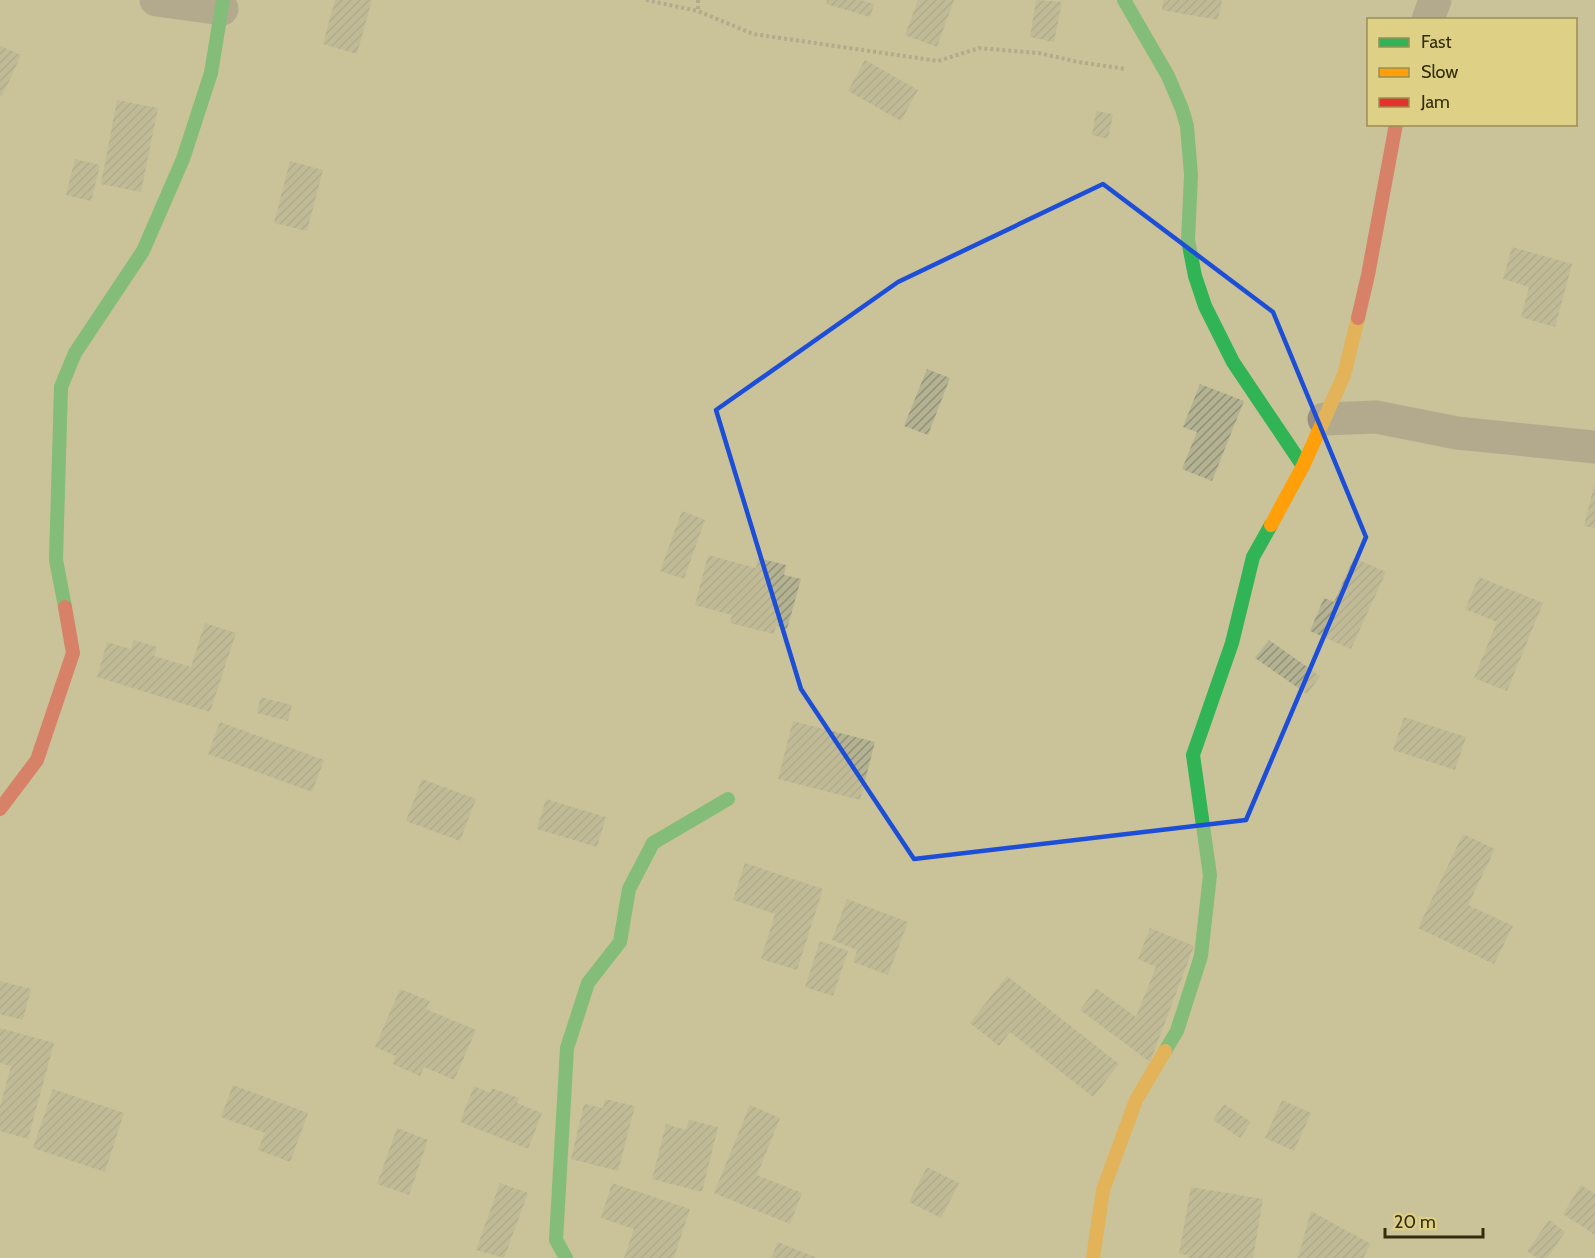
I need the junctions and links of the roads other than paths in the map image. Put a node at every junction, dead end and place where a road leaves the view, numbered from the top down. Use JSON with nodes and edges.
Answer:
{"nodes":[{"id":1,"x":156,"y":0,"type":"edge"},
{"id":2,"x":1124,"y":0,"type":"edge"},
{"id":3,"x":1435,"y":0,"type":"edge"},
{"id":4,"x":223,"y":4,"type":"edge"},
{"id":5,"x":1429,"y":18,"type":"edge"},
{"id":6,"x":1396,"y":126,"type":"edge"},
{"id":7,"x":1324,"y":419,"type":"junction"},
{"id":8,"x":1595,"y":447,"type":"edge"},
{"id":9,"x":1303,"y":466,"type":"junction"},
{"id":10,"x":728,"y":799,"type":"dead end"},
{"id":11,"x":0,"y":809,"type":"edge"},
{"id":12,"x":566,"y":1258,"type":"edge"},
{"id":13,"x":1093,"y":1258,"type":"edge"}],
"edges":[{"from":1,"to":4,"type":"street"},
{"from":2,"to":9,"type":"street"},
{"from":3,"to":5,"type":"street"},
{"from":4,"to":11,"type":"street"},
{"from":6,"to":7,"type":"street"},
{"from":7,"to":8,"type":"street"},
{"from":7,"to":9,"type":"street"},
{"from":9,"to":13,"type":"street"},
{"from":10,"to":12,"type":"street"}]}
